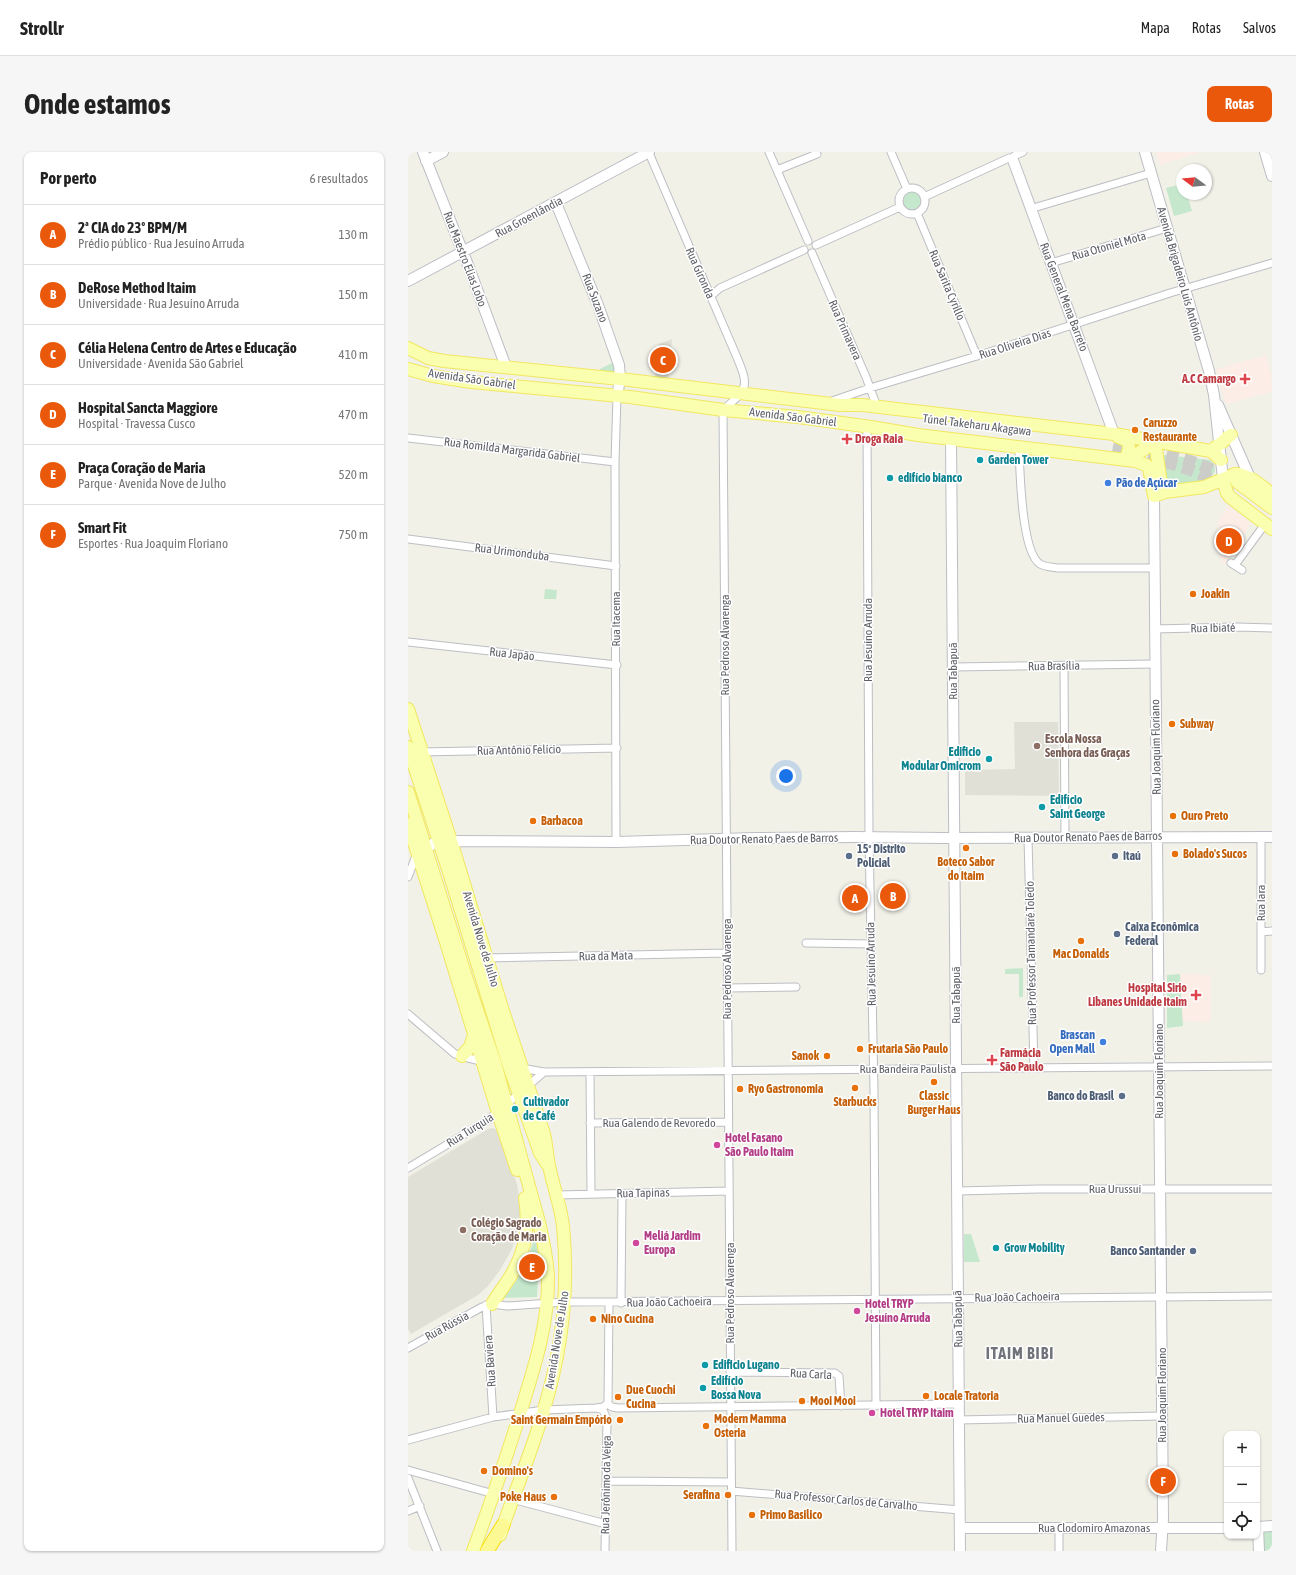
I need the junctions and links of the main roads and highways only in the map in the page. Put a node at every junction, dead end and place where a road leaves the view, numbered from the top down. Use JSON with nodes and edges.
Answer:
{"nodes":[{"id":1,"x":408,"y":348,"type":"edge"},
{"id":2,"x":410,"y":372,"type":"edge"},
{"id":3,"x":840,"y":405,"type":"junction"},
{"id":4,"x":869,"y":426,"type":"junction"},
{"id":5,"x":1231,"y":435,"type":"road end"},
{"id":6,"x":1113,"y":442,"type":"junction"},
{"id":7,"x":1155,"y":442,"type":"junction"},
{"id":8,"x":1215,"y":448,"type":"junction"},
{"id":9,"x":1126,"y":459,"type":"junction"},
{"id":10,"x":1221,"y":460,"type":"road end"},
{"id":11,"x":1223,"y":479,"type":"junction"},
{"id":12,"x":1160,"y":494,"type":"junction"},
{"id":13,"x":1272,"y":494,"type":"edge"},
{"id":14,"x":1272,"y":508,"type":"edge"},
{"id":15,"x":1270,"y":524,"type":"edge"},
{"id":16,"x":408,"y":709,"type":"edge"},
{"id":17,"x":408,"y":747,"type":"edge"},
{"id":18,"x":408,"y":792,"type":"edge"},
{"id":19,"x":408,"y":824,"type":"edge"},
{"id":20,"x":445,"y":841,"type":"junction"},
{"id":21,"x":421,"y":851,"type":"junction"},
{"id":22,"x":474,"y":1035,"type":"junction"},
{"id":23,"x":462,"y":1056,"type":"road end"},
{"id":24,"x":489,"y":1062,"type":"junction"},
{"id":25,"x":523,"y":1090,"type":"junction"},
{"id":26,"x":526,"y":1183,"type":"junction"},
{"id":27,"x":489,"y":1304,"type":"road end"},
{"id":28,"x":503,"y":1525,"type":"junction"},
{"id":29,"x":473,"y":1551,"type":"edge"},
{"id":30,"x":487,"y":1551,"type":"edge"},
{"id":31,"x":494,"y":1551,"type":"edge"}],
"edges":[{"from":1,"to":3,"type":"main road","name":"Avenida São Gabriel"},
{"from":2,"to":4,"type":"main road","name":"Avenida São Gabriel"},
{"from":3,"to":6,"type":"main road","name":"Túnel Takeharu Akagawa"},
{"from":3,"to":6,"type":"main road","name":"Avenida São Gabriel"},
{"from":4,"to":6,"type":"main road","name":"Túnel Takeharu Akagawa"},
{"from":4,"to":9,"type":"main road","name":"Avenida São Gabriel"},
{"from":5,"to":8,"type":"main road"},
{"from":6,"to":7,"type":"main road","name":"Avenida São Gabriel"},
{"from":6,"to":9,"type":"main road"},
{"from":7,"to":8,"type":"main road","name":"Avenida São Gabriel"},
{"from":7,"to":9,"type":"main road"},
{"from":7,"to":12,"type":"main road"},
{"from":8,"to":10,"type":"main road"},
{"from":9,"to":12,"type":"main road","name":"Avenida São Gabriel"},
{"from":11,"to":12,"type":"main road"},
{"from":11,"to":13,"type":"main road"},
{"from":11,"to":15,"type":"main road"},
{"from":14,"to":15,"type":"main road"},
{"from":16,"to":20,"type":"main road","name":"Avenida Nove de Julho"},
{"from":17,"to":20,"type":"main road","name":"Avenida Nove de Julho"},
{"from":18,"to":21,"type":"main road","name":"Avenida Nove de Julho"},
{"from":19,"to":21,"type":"main road","name":"Avenida Nove de Julho"},
{"from":20,"to":25,"type":"main road","name":"Avenida Nove de Julho"},
{"from":20,"to":25,"type":"main road","name":"Avenida Nove de Julho"},
{"from":21,"to":22,"type":"main road","name":"Avenida Nove de Julho"},
{"from":21,"to":24,"type":"main road","name":"Avenida Nove de Julho"},
{"from":22,"to":23,"type":"main road"},
{"from":22,"to":24,"type":"main road","name":"Avenida Nove de Julho"},
{"from":24,"to":26,"type":"main road","name":"Avenida Nove de Julho"},
{"from":25,"to":28,"type":"main road","name":"Avenida Nove de Julho"},
{"from":26,"to":27,"type":"main road"},
{"from":26,"to":29,"type":"main road","name":"Avenida Nove de Julho"},
{"from":28,"to":30,"type":"highway"},
{"from":28,"to":31,"type":"main road","name":"Avenida Nove de Julho"}]}
